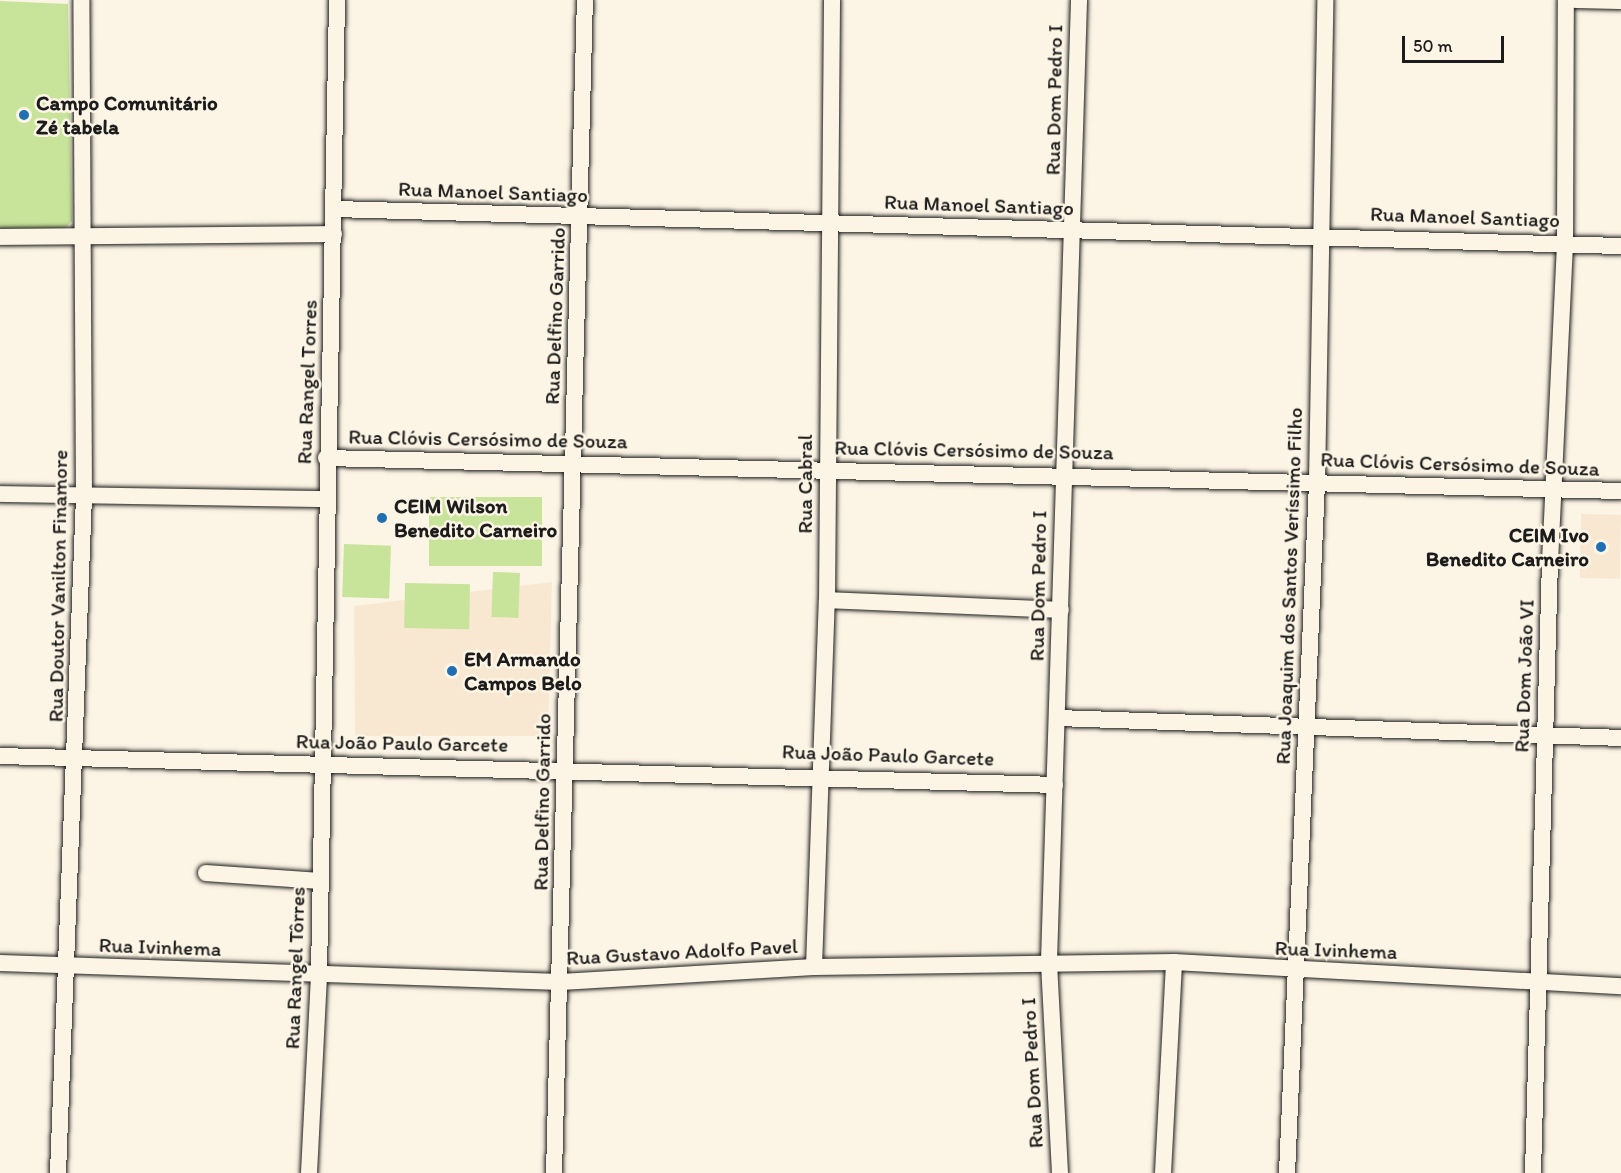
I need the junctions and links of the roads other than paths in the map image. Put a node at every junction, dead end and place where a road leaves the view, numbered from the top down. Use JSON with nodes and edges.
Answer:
{"nodes":[{"id":1,"x":81,"y":0,"type":"edge"},
{"id":2,"x":337,"y":0,"type":"edge"},
{"id":3,"x":585,"y":0,"type":"edge"},
{"id":4,"x":832,"y":0,"type":"edge"},
{"id":5,"x":1079,"y":0,"type":"edge"},
{"id":6,"x":1325,"y":0,"type":"edge"},
{"id":7,"x":1566,"y":0,"type":"edge"},
{"id":8,"x":1575,"y":0,"type":"edge"},
{"id":9,"x":1621,"y":1,"type":"edge"},
{"id":10,"x":335,"y":209,"type":"junction"},
{"id":11,"x":580,"y":218,"type":"junction"},
{"id":12,"x":829,"y":224,"type":"junction"},
{"id":13,"x":1074,"y":231,"type":"junction"},
{"id":14,"x":334,"y":234,"type":"junction"},
{"id":15,"x":1320,"y":234,"type":"junction"},
{"id":16,"x":0,"y":237,"type":"edge"},
{"id":17,"x":82,"y":237,"type":"junction"},
{"id":18,"x":1565,"y":243,"type":"junction"},
{"id":19,"x":1621,"y":246,"type":"edge"},
{"id":20,"x":326,"y":458,"type":"junction"},
{"id":21,"x":573,"y":463,"type":"junction"},
{"id":22,"x":827,"y":468,"type":"junction"},
{"id":23,"x":1064,"y":474,"type":"junction"},
{"id":24,"x":1317,"y":482,"type":"junction"},
{"id":25,"x":1556,"y":490,"type":"junction"},
{"id":26,"x":1621,"y":491,"type":"edge"},
{"id":27,"x":0,"y":494,"type":"edge"},
{"id":28,"x":84,"y":496,"type":"junction"},
{"id":29,"x":325,"y":499,"type":"junction"},
{"id":30,"x":827,"y":600,"type":"junction"},
{"id":31,"x":1061,"y":610,"type":"junction"},
{"id":32,"x":1058,"y":718,"type":"junction"},
{"id":33,"x":1308,"y":726,"type":"junction"},
{"id":34,"x":1544,"y":734,"type":"junction"},
{"id":35,"x":1621,"y":738,"type":"edge"},
{"id":36,"x":0,"y":756,"type":"edge"},
{"id":37,"x":77,"y":759,"type":"junction"},
{"id":38,"x":320,"y":765,"type":"junction"},
{"id":39,"x":565,"y":767,"type":"junction"},
{"id":40,"x":822,"y":774,"type":"junction"},
{"id":41,"x":1055,"y":784,"type":"junction"},
{"id":42,"x":206,"y":873,"type":"dead end"},
{"id":43,"x":320,"y":881,"type":"junction"},
{"id":44,"x":1049,"y":961,"type":"junction"},
{"id":45,"x":1174,"y":962,"type":"junction"},
{"id":46,"x":0,"y":963,"type":"edge"},
{"id":47,"x":68,"y":966,"type":"junction"},
{"id":48,"x":814,"y":968,"type":"junction"},
{"id":49,"x":1297,"y":972,"type":"junction"},
{"id":50,"x":318,"y":974,"type":"junction"},
{"id":51,"x":1538,"y":980,"type":"junction"},
{"id":52,"x":561,"y":982,"type":"junction"},
{"id":53,"x":1621,"y":986,"type":"edge"},
{"id":54,"x":58,"y":1173,"type":"edge"},
{"id":55,"x":309,"y":1173,"type":"edge"},
{"id":56,"x":554,"y":1173,"type":"edge"},
{"id":57,"x":1060,"y":1173,"type":"edge"},
{"id":58,"x":1163,"y":1173,"type":"edge"},
{"id":59,"x":1287,"y":1173,"type":"edge"},
{"id":60,"x":1533,"y":1173,"type":"edge"}],
"edges":[{"from":1,"to":17,"type":"street","name":"Rua Doutor Vanilton Finamore"},
{"from":2,"to":10,"type":"street","name":"Rua Rangel Torres"},
{"from":3,"to":11,"type":"street","name":"Rua Delfino Garrido"},
{"from":4,"to":12,"type":"street","name":"Rua Cabral"},
{"from":5,"to":13,"type":"street","name":"Rua Dom Pedro I"},
{"from":6,"to":15,"type":"street","name":"Rua Joaquim dos Santos Veríssimo Filho"},
{"from":7,"to":18,"type":"street","name":"Rua Dom João VI"},
{"from":8,"to":9,"type":"street"},
{"from":10,"to":11,"type":"street","name":"Rua Manoel Santiago"},
{"from":10,"to":14,"type":"street","name":"Rua Rangel Torres"},
{"from":11,"to":12,"type":"street","name":"Rua Manoel Santiago"},
{"from":11,"to":21,"type":"street","name":"Rua Delfino Garrido"},
{"from":12,"to":13,"type":"street","name":"Rua Manoel Santiago"},
{"from":12,"to":22,"type":"street","name":"Rua Cabral"},
{"from":13,"to":15,"type":"street","name":"Rua Manoel Santiago"},
{"from":13,"to":23,"type":"street","name":"Rua Dom Pedro I"},
{"from":14,"to":17,"type":"street"},
{"from":14,"to":20,"type":"street","name":"Rua Rangel Torres"},
{"from":15,"to":18,"type":"street","name":"Rua Manoel Santiago"},
{"from":15,"to":24,"type":"street","name":"Rua Joaquim dos Santos Veríssimo Filho"},
{"from":16,"to":17,"type":"street"},
{"from":17,"to":28,"type":"street","name":"Rua Doutor Vanilton Finamore"},
{"from":18,"to":19,"type":"street","name":"Rua Manoel Santiago"},
{"from":18,"to":25,"type":"street","name":"Rua Dom João VI"},
{"from":20,"to":21,"type":"street","name":"Rua Clóvis Cersósimo de Souza"},
{"from":20,"to":29,"type":"street","name":"Rua Rangel Torres"},
{"from":21,"to":22,"type":"street","name":"Rua Clóvis Cersósimo de Souza"},
{"from":21,"to":39,"type":"street","name":"Rua Delfino Garrido"},
{"from":22,"to":23,"type":"street","name":"Rua Clóvis Cersósimo de Souza"},
{"from":22,"to":30,"type":"street","name":"Rua Cabral"},
{"from":23,"to":24,"type":"street","name":"Rua Clóvis Cersósimo de Souza"},
{"from":23,"to":31,"type":"street","name":"Rua Dom Pedro I"},
{"from":24,"to":25,"type":"street","name":"Rua Clóvis Cersósimo de Souza"},
{"from":24,"to":33,"type":"street","name":"Rua Joaquim dos Santos Veríssimo Filho"},
{"from":25,"to":26,"type":"street","name":"Rua Clóvis Cersósimo de Souza"},
{"from":25,"to":34,"type":"street","name":"Rua Dom João VI"},
{"from":27,"to":28,"type":"street"},
{"from":28,"to":29,"type":"street"},
{"from":28,"to":37,"type":"street","name":"Rua Doutor Vanilton Finamore"},
{"from":29,"to":38,"type":"street","name":"Rua Rangel Torres"},
{"from":30,"to":31,"type":"street"},
{"from":30,"to":40,"type":"street","name":"Rua Cabral"},
{"from":31,"to":32,"type":"street","name":"Rua Dom Pedro I"},
{"from":32,"to":33,"type":"street"},
{"from":32,"to":41,"type":"street","name":"Rua Dom Pedro I"},
{"from":33,"to":34,"type":"street"},
{"from":33,"to":49,"type":"street","name":"Rua Joaquim dos Santos Veríssimo Filho"},
{"from":34,"to":35,"type":"street"},
{"from":34,"to":51,"type":"street","name":"Rua Dom João VI"},
{"from":36,"to":37,"type":"street","name":"Rua João Paulo Garcete"},
{"from":37,"to":38,"type":"street","name":"Rua João Paulo Garcete"},
{"from":37,"to":47,"type":"street","name":"Rua Doutor Vanilton Finamore"},
{"from":38,"to":39,"type":"street","name":"Rua João Paulo Garcete"},
{"from":38,"to":43,"type":"street","name":"Rua Rangel Tôrres"},
{"from":39,"to":40,"type":"street","name":"Rua João Paulo Garcete"},
{"from":39,"to":52,"type":"street","name":"Rua Delfino Garrido"},
{"from":40,"to":41,"type":"street","name":"Rua João Paulo Garcete"},
{"from":40,"to":48,"type":"street","name":"Rua Cabral"},
{"from":41,"to":44,"type":"street","name":"Rua Dom Pedro I"},
{"from":42,"to":43,"type":"street"},
{"from":43,"to":50,"type":"street","name":"Rua Rangel Tôrres"},
{"from":44,"to":45,"type":"street","name":"Rua Ivinhema"},
{"from":44,"to":48,"type":"street","name":"Rua Gustavo Adolfo Pavel"},
{"from":44,"to":57,"type":"street","name":"Rua Dom Pedro I"},
{"from":45,"to":49,"type":"street","name":"Rua Ivinhema"},
{"from":45,"to":58,"type":"street"},
{"from":46,"to":47,"type":"street","name":"Rua Ivinhema"},
{"from":47,"to":50,"type":"street","name":"Rua Ivinhema"},
{"from":47,"to":54,"type":"street","name":"Rua Doutor Vanilton Finamore"},
{"from":48,"to":52,"type":"street","name":"Rua Gustavo Adolfo Pavel"},
{"from":49,"to":51,"type":"street","name":"Rua Ivinhema"},
{"from":49,"to":59,"type":"street","name":"Rua Joaquim dos Santos Veríssimo Filho"},
{"from":50,"to":52,"type":"street","name":"Rua Gustavo Adolfo Pavel"},
{"from":50,"to":55,"type":"street","name":"Rua Rangel Tôrres"},
{"from":51,"to":53,"type":"street","name":"Rua Ivinhema"},
{"from":51,"to":60,"type":"street","name":"Rua Dom João VI"},
{"from":52,"to":56,"type":"street","name":"Rua Delfino Garrido"}]}
